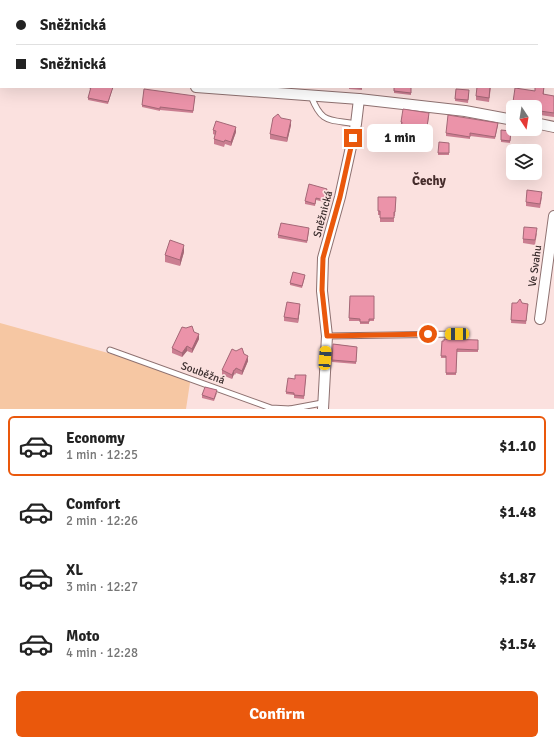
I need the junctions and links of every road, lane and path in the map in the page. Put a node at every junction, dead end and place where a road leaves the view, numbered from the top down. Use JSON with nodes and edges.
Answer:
{"nodes":[{"id":1,"x":210,"y":88,"type":"edge"},
{"id":2,"x":310,"y":95,"type":"junction"},
{"id":3,"x":359,"y":99,"type":"junction"},
{"id":4,"x":506,"y":119,"type":"edge"},
{"id":5,"x":356,"y":124,"type":"junction"},
{"id":6,"x":542,"y":124,"type":"edge"},
{"id":7,"x":554,"y":127,"type":"edge"},
{"id":8,"x":554,"y":216,"type":"edge"},
{"id":9,"x":540,"y":319,"type":"dead end"},
{"id":10,"x":457,"y":334,"type":"dead end"},
{"id":11,"x":327,"y":336,"type":"junction"},
{"id":12,"x":110,"y":350,"type":"dead end"},
{"id":13,"x":323,"y":406,"type":"edge"},
{"id":14,"x":290,"y":409,"type":"edge"}],
"edges":[{"from":1,"to":2,"type":"street"},
{"from":2,"to":3,"type":"street"},
{"from":2,"to":5,"type":"lane"},
{"from":3,"to":4,"type":"street"},
{"from":3,"to":5,"type":"street","name":"Sněžnická"},
{"from":5,"to":11,"type":"street","name":"Sněžnická"},
{"from":6,"to":7,"type":"street"},
{"from":8,"to":9,"type":"street","name":"Ve Svahu"},
{"from":10,"to":11,"type":"lane"},
{"from":11,"to":13,"type":"street","name":"Sněžnická"},
{"from":12,"to":14,"type":"lane","name":"Souběžná"},
{"from":13,"to":14,"type":"lane","name":"Souběžná"}]}
